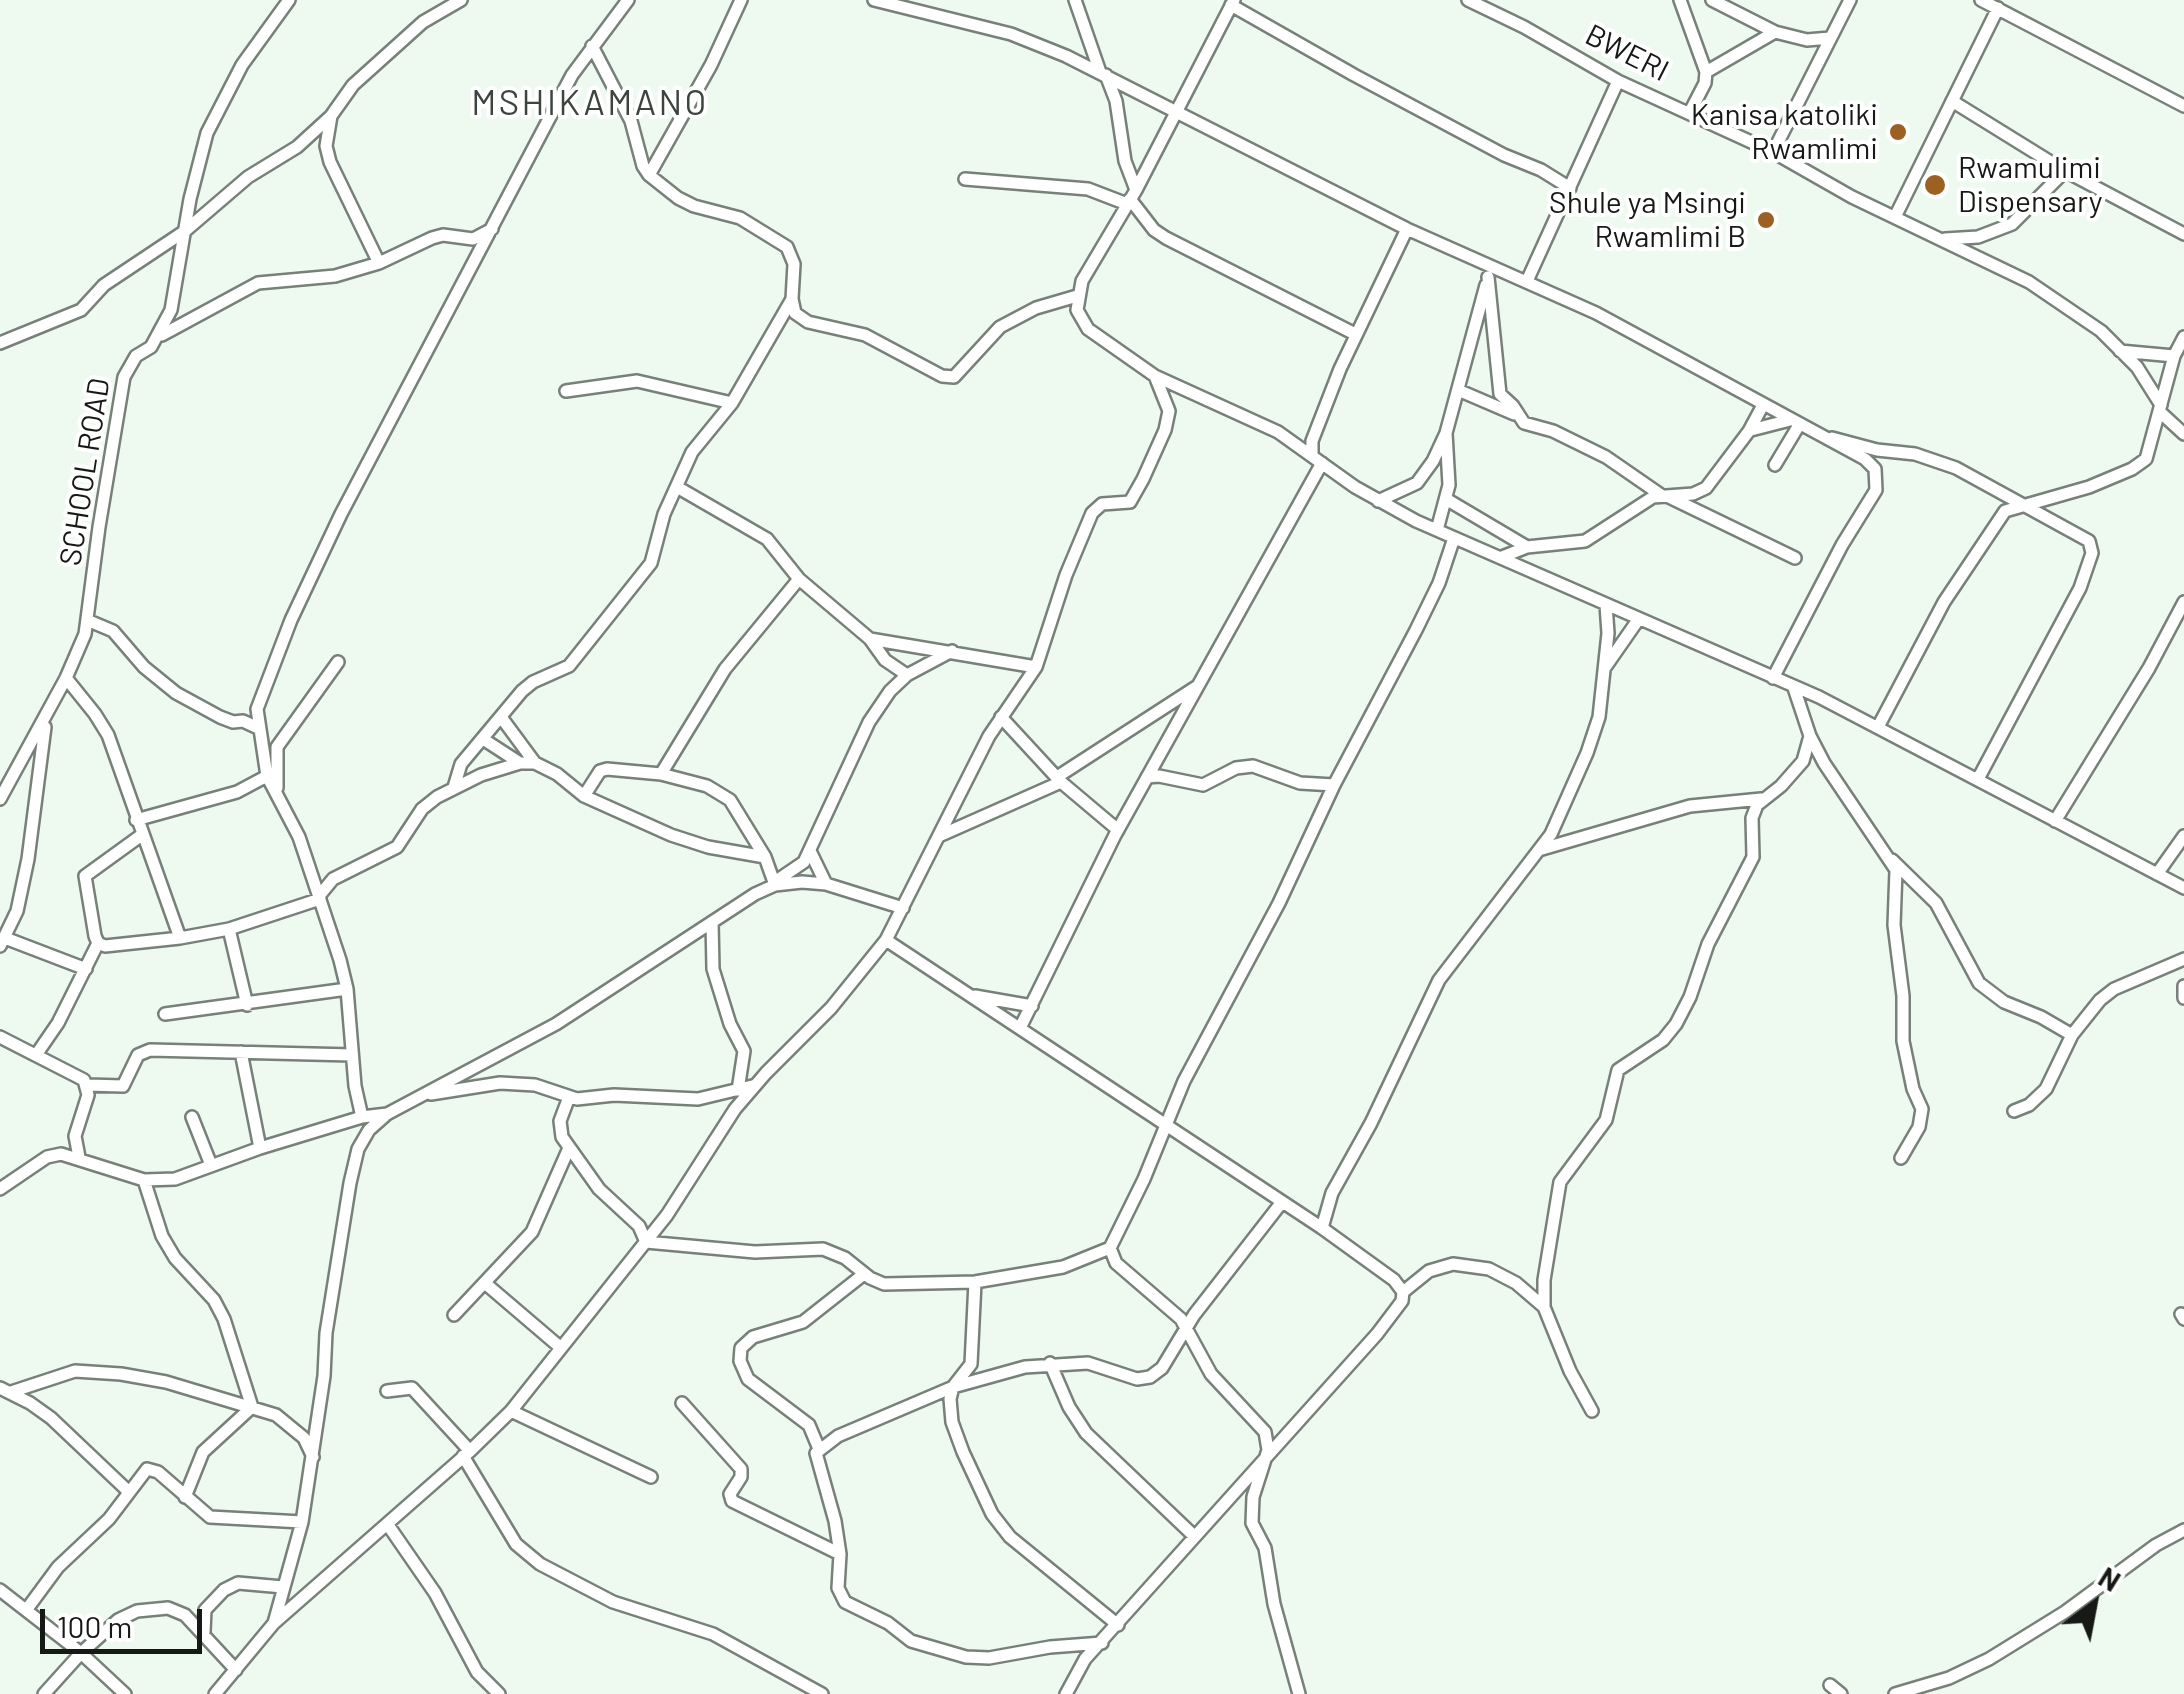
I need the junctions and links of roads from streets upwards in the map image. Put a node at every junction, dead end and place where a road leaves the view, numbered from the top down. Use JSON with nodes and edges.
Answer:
{"nodes":[{"id":1,"x":289,"y":0,"type":"edge"},
{"id":2,"x":460,"y":0,"type":"edge"},
{"id":3,"x":628,"y":0,"type":"edge"},
{"id":4,"x":741,"y":0,"type":"edge"},
{"id":5,"x":874,"y":0,"type":"edge"},
{"id":6,"x":932,"y":0,"type":"edge"},
{"id":7,"x":1075,"y":0,"type":"edge"},
{"id":8,"x":1468,"y":0,"type":"edge"},
{"id":9,"x":1680,"y":0,"type":"edge"},
{"id":10,"x":1712,"y":0,"type":"edge"},
{"id":11,"x":1850,"y":0,"type":"edge"},
{"id":12,"x":1980,"y":0,"type":"edge"},
{"id":13,"x":1232,"y":3,"type":"edge"},
{"id":14,"x":2005,"y":7,"type":"edge"},
{"id":15,"x":936,"y":17,"type":"junction"},
{"id":16,"x":1775,"y":32,"type":"junction"},
{"id":17,"x":1830,"y":38,"type":"junction"},
{"id":18,"x":1807,"y":40,"type":"junction"},
{"id":19,"x":592,"y":46,"type":"junction"},
{"id":20,"x":1820,"y":58,"type":"junction"},
{"id":21,"x":1706,"y":72,"type":"junction"},
{"id":22,"x":1103,"y":74,"type":"junction"},
{"id":23,"x":1618,"y":82,"type":"junction"},
{"id":24,"x":1952,"y":100,"type":"junction"},
{"id":25,"x":2184,"y":106,"type":"edge"},
{"id":26,"x":1177,"y":111,"type":"junction"},
{"id":27,"x":1690,"y":112,"type":"junction"},
{"id":28,"x":331,"y":116,"type":"junction"},
{"id":29,"x":1773,"y":152,"type":"junction"},
{"id":30,"x":2065,"y":172,"type":"junction"},
{"id":31,"x":650,"y":175,"type":"junction"},
{"id":32,"x":966,"y":179,"type":"dead end"},
{"id":33,"x":1570,"y":188,"type":"junction"},
{"id":34,"x":1131,"y":198,"type":"junction"},
{"id":35,"x":1896,"y":217,"type":"junction"},
{"id":36,"x":1407,"y":228,"type":"junction"},
{"id":37,"x":492,"y":230,"type":"junction"},
{"id":38,"x":185,"y":231,"type":"junction"},
{"id":39,"x":2184,"y":234,"type":"edge"},
{"id":40,"x":1940,"y":240,"type":"junction"},
{"id":41,"x":379,"y":263,"type":"junction"},
{"id":42,"x":1490,"y":272,"type":"junction"},
{"id":43,"x":1527,"y":281,"type":"junction"},
{"id":44,"x":1077,"y":296,"type":"junction"},
{"id":45,"x":792,"y":299,"type":"junction"},
{"id":46,"x":1355,"y":334,"type":"junction"},
{"id":47,"x":2184,"y":337,"type":"edge"},
{"id":48,"x":156,"y":338,"type":"junction"},
{"id":49,"x":0,"y":343,"type":"edge"},
{"id":50,"x":2120,"y":351,"type":"junction"},
{"id":51,"x":2174,"y":356,"type":"junction"},
{"id":52,"x":1155,"y":376,"type":"junction"},
{"id":53,"x":566,"y":390,"type":"dead end"},
{"id":54,"x":1458,"y":390,"type":"junction"},
{"id":55,"x":732,"y":402,"type":"junction"},
{"id":56,"x":1763,"y":405,"type":"junction"},
{"id":57,"x":2161,"y":408,"type":"junction"},
{"id":58,"x":1518,"y":416,"type":"junction"},
{"id":59,"x":1795,"y":422,"type":"junction"},
{"id":60,"x":1749,"y":431,"type":"junction"},
{"id":61,"x":1446,"y":433,"type":"junction"},
{"id":62,"x":2184,"y":434,"type":"edge"},
{"id":63,"x":1822,"y":436,"type":"junction"},
{"id":64,"x":1312,"y":454,"type":"junction"},
{"id":65,"x":1322,"y":463,"type":"junction"},
{"id":66,"x":1775,"y":466,"type":"dead end"},
{"id":67,"x":677,"y":487,"type":"junction"},
{"id":68,"x":1662,"y":495,"type":"junction"},
{"id":69,"x":1446,"y":499,"type":"junction"},
{"id":70,"x":1378,"y":502,"type":"junction"},
{"id":71,"x":2020,"y":504,"type":"junction"},
{"id":72,"x":1437,"y":530,"type":"junction"},
{"id":73,"x":1454,"y":538,"type":"junction"},
{"id":74,"x":1527,"y":547,"type":"junction"},
{"id":75,"x":1502,"y":557,"type":"junction"},
{"id":76,"x":1794,"y":558,"type":"dead end"},
{"id":77,"x":799,"y":580,"type":"junction"},
{"id":78,"x":2184,"y":602,"type":"edge"},
{"id":79,"x":1606,"y":605,"type":"junction"},
{"id":80,"x":87,"y":620,"type":"junction"},
{"id":81,"x":1638,"y":620,"type":"junction"},
{"id":82,"x":870,"y":639,"type":"junction"},
{"id":83,"x":952,"y":651,"type":"junction"},
{"id":84,"x":338,"y":662,"type":"dead end"},
{"id":85,"x":1606,"y":666,"type":"junction"},
{"id":86,"x":1036,"y":667,"type":"junction"},
{"id":87,"x":907,"y":675,"type":"junction"},
{"id":88,"x":66,"y":678,"type":"junction"},
{"id":89,"x":1772,"y":678,"type":"junction"},
{"id":90,"x":1197,"y":686,"type":"junction"},
{"id":91,"x":1794,"y":688,"type":"junction"},
{"id":92,"x":48,"y":714,"type":"junction"},
{"id":93,"x":501,"y":717,"type":"junction"},
{"id":94,"x":1001,"y":717,"type":"junction"},
{"id":95,"x":1878,"y":727,"type":"junction"},
{"id":96,"x":258,"y":728,"type":"junction"},
{"id":97,"x":1810,"y":736,"type":"junction"},
{"id":98,"x":482,"y":738,"type":"junction"},
{"id":99,"x":520,"y":763,"type":"junction"},
{"id":100,"x":535,"y":763,"type":"junction"},
{"id":101,"x":661,"y":774,"type":"junction"},
{"id":102,"x":267,"y":776,"type":"junction"},
{"id":103,"x":1147,"y":778,"type":"junction"},
{"id":104,"x":1059,"y":779,"type":"junction"},
{"id":105,"x":1978,"y":779,"type":"junction"},
{"id":106,"x":1334,"y":785,"type":"junction"},
{"id":107,"x":454,"y":786,"type":"junction"},
{"id":108,"x":584,"y":796,"type":"junction"},
{"id":109,"x":0,"y":798,"type":"edge"},
{"id":110,"x":277,"y":798,"type":"junction"},
{"id":111,"x":1762,"y":799,"type":"junction"},
{"id":112,"x":136,"y":820,"type":"junction"},
{"id":113,"x":2055,"y":821,"type":"junction"},
{"id":114,"x":1118,"y":830,"type":"junction"},
{"id":115,"x":143,"y":834,"type":"junction"},
{"id":116,"x":939,"y":836,"type":"junction"},
{"id":117,"x":2184,"y":836,"type":"edge"},
{"id":118,"x":1542,"y":849,"type":"junction"},
{"id":119,"x":810,"y":851,"type":"junction"},
{"id":120,"x":764,"y":857,"type":"junction"},
{"id":121,"x":1891,"y":858,"type":"junction"},
{"id":122,"x":2157,"y":874,"type":"junction"},
{"id":123,"x":774,"y":884,"type":"junction"},
{"id":124,"x":826,"y":884,"type":"junction"},
{"id":125,"x":2184,"y":888,"type":"edge"},
{"id":126,"x":320,"y":898,"type":"junction"},
{"id":127,"x":903,"y":908,"type":"junction"},
{"id":128,"x":712,"y":922,"type":"junction"},
{"id":129,"x":230,"y":928,"type":"junction"},
{"id":130,"x":180,"y":938,"type":"junction"},
{"id":131,"x":886,"y":940,"type":"junction"},
{"id":132,"x":3,"y":942,"type":"edge"},
{"id":133,"x":98,"y":943,"type":"junction"},
{"id":134,"x":2184,"y":959,"type":"edge"},
{"id":135,"x":86,"y":969,"type":"junction"},
{"id":136,"x":2184,"y":986,"type":"edge"},
{"id":137,"x":346,"y":989,"type":"junction"},
{"id":138,"x":966,"y":994,"type":"junction"},
{"id":139,"x":2184,"y":998,"type":"edge"},
{"id":140,"x":247,"y":1005,"type":"junction"},
{"id":141,"x":1032,"y":1006,"type":"junction"},
{"id":142,"x":164,"y":1014,"type":"dead end"},
{"id":143,"x":1020,"y":1028,"type":"junction"},
{"id":144,"x":2072,"y":1035,"type":"junction"},
{"id":145,"x":0,"y":1037,"type":"edge"},
{"id":146,"x":241,"y":1052,"type":"junction"},
{"id":147,"x":36,"y":1055,"type":"junction"},
{"id":148,"x":352,"y":1055,"type":"junction"},
{"id":149,"x":87,"y":1085,"type":"junction"},
{"id":150,"x":755,"y":1085,"type":"junction"},
{"id":151,"x":738,"y":1090,"type":"junction"},
{"id":152,"x":422,"y":1096,"type":"junction"},
{"id":153,"x":570,"y":1097,"type":"junction"},
{"id":154,"x":2014,"y":1111,"type":"dead end"},
{"id":155,"x":386,"y":1114,"type":"junction"},
{"id":156,"x":362,"y":1116,"type":"junction"},
{"id":157,"x":192,"y":1117,"type":"dead end"},
{"id":158,"x":1164,"y":1123,"type":"junction"},
{"id":159,"x":260,"y":1148,"type":"junction"},
{"id":160,"x":569,"y":1148,"type":"junction"},
{"id":161,"x":80,"y":1158,"type":"junction"},
{"id":162,"x":1902,"y":1158,"type":"dead end"},
{"id":163,"x":210,"y":1165,"type":"junction"},
{"id":164,"x":144,"y":1180,"type":"junction"},
{"id":165,"x":0,"y":1189,"type":"edge"},
{"id":166,"x":1282,"y":1202,"type":"junction"},
{"id":167,"x":1322,"y":1228,"type":"junction"},
{"id":168,"x":646,"y":1242,"type":"junction"},
{"id":169,"x":1110,"y":1248,"type":"junction"},
{"id":170,"x":864,"y":1274,"type":"junction"},
{"id":171,"x":975,"y":1282,"type":"junction"},
{"id":172,"x":486,"y":1284,"type":"junction"},
{"id":173,"x":1404,"y":1292,"type":"junction"},
{"id":174,"x":1544,"y":1307,"type":"junction"},
{"id":175,"x":454,"y":1315,"type":"dead end"},
{"id":176,"x":1186,"y":1328,"type":"junction"},
{"id":177,"x":561,"y":1348,"type":"junction"},
{"id":178,"x":1050,"y":1363,"type":"junction"},
{"id":179,"x":954,"y":1386,"type":"junction"},
{"id":180,"x":5,"y":1390,"type":"edge"},
{"id":181,"x":387,"y":1390,"type":"dead end"},
{"id":182,"x":682,"y":1403,"type":"dead end"},
{"id":183,"x":252,"y":1406,"type":"junction"},
{"id":184,"x":511,"y":1411,"type":"junction"},
{"id":185,"x":1592,"y":1411,"type":"dead end"},
{"id":186,"x":819,"y":1449,"type":"junction"},
{"id":187,"x":467,"y":1454,"type":"junction"},
{"id":188,"x":313,"y":1457,"type":"junction"},
{"id":189,"x":1265,"y":1461,"type":"junction"},
{"id":190,"x":651,"y":1477,"type":"dead end"},
{"id":191,"x":129,"y":1492,"type":"junction"},
{"id":192,"x":186,"y":1497,"type":"junction"},
{"id":193,"x":302,"y":1522,"type":"junction"},
{"id":194,"x":388,"y":1525,"type":"junction"},
{"id":195,"x":2184,"y":1530,"type":"edge"},
{"id":196,"x":1194,"y":1536,"type":"junction"},
{"id":197,"x":840,"y":1554,"type":"junction"},
{"id":198,"x":283,"y":1587,"type":"junction"},
{"id":199,"x":0,"y":1590,"type":"edge"},
{"id":200,"x":27,"y":1609,"type":"junction"},
{"id":201,"x":274,"y":1623,"type":"junction"},
{"id":202,"x":1118,"y":1626,"type":"junction"},
{"id":203,"x":204,"y":1632,"type":"junction"},
{"id":204,"x":1102,"y":1643,"type":"junction"},
{"id":205,"x":81,"y":1653,"type":"junction"},
{"id":206,"x":236,"y":1670,"type":"junction"},
{"id":207,"x":44,"y":1694,"type":"edge"},
{"id":208,"x":125,"y":1694,"type":"edge"},
{"id":209,"x":215,"y":1694,"type":"edge"},
{"id":210,"x":499,"y":1694,"type":"edge"},
{"id":211,"x":822,"y":1694,"type":"edge"},
{"id":212,"x":1066,"y":1694,"type":"edge"},
{"id":213,"x":1299,"y":1694,"type":"edge"},
{"id":214,"x":1895,"y":1694,"type":"edge"}],
"edges":[{"from":1,"to":38,"type":"street","name":"SCHOOL ROAD"},
{"from":2,"to":28,"type":"street"},
{"from":3,"to":19,"type":"street"},
{"from":4,"to":31,"type":"street"},
{"from":5,"to":15,"type":"street"},
{"from":6,"to":15,"type":"street"},
{"from":7,"to":22,"type":"street"},
{"from":8,"to":23,"type":"street","name":"BWERI"},
{"from":9,"to":21,"type":"street"},
{"from":10,"to":16,"type":"street"},
{"from":11,"to":17,"type":"street"},
{"from":12,"to":14,"type":"street"},
{"from":13,"to":26,"type":"street"},
{"from":13,"to":33,"type":"street"},
{"from":14,"to":24,"type":"street"},
{"from":14,"to":25,"type":"street"},
{"from":15,"to":22,"type":"street"},
{"from":16,"to":18,"type":"street"},
{"from":16,"to":21,"type":"street"},
{"from":17,"to":18,"type":"street"},
{"from":17,"to":20,"type":"street"},
{"from":18,"to":20,"type":"street"},
{"from":19,"to":31,"type":"street"},
{"from":19,"to":37,"type":"street"},
{"from":20,"to":29,"type":"street"},
{"from":21,"to":27,"type":"street"},
{"from":22,"to":26,"type":"street"},
{"from":22,"to":34,"type":"street"},
{"from":23,"to":27,"type":"street","name":"BWERI"},
{"from":23,"to":33,"type":"street"},
{"from":24,"to":30,"type":"street"},
{"from":24,"to":35,"type":"street"},
{"from":26,"to":34,"type":"street"},
{"from":26,"to":36,"type":"street"},
{"from":27,"to":29,"type":"street","name":"BWERI"},
{"from":28,"to":38,"type":"street"},
{"from":28,"to":41,"type":"street"},
{"from":29,"to":35,"type":"street","name":"BWERI"},
{"from":30,"to":39,"type":"street"},
{"from":30,"to":40,"type":"street"},
{"from":31,"to":45,"type":"street"},
{"from":32,"to":34,"type":"street"},
{"from":33,"to":43,"type":"street"},
{"from":34,"to":44,"type":"street"},
{"from":34,"to":46,"type":"street"},
{"from":35,"to":40,"type":"street","name":"BWERI"},
{"from":36,"to":42,"type":"street"},
{"from":36,"to":46,"type":"street"},
{"from":37,"to":41,"type":"street"},
{"from":37,"to":96,"type":"street"},
{"from":38,"to":48,"type":"street","name":"SCHOOL ROAD"},
{"from":38,"to":49,"type":"street"},
{"from":40,"to":50,"type":"street","name":"BWERI"},
{"from":41,"to":48,"type":"street"},
{"from":42,"to":43,"type":"street"},
{"from":42,"to":54,"type":"street"},
{"from":42,"to":58,"type":"street"},
{"from":43,"to":56,"type":"street"},
{"from":44,"to":45,"type":"street"},
{"from":44,"to":52,"type":"street"},
{"from":45,"to":55,"type":"street"},
{"from":46,"to":64,"type":"street"},
{"from":47,"to":51,"type":"street"},
{"from":48,"to":80,"type":"street","name":"SCHOOL ROAD"},
{"from":50,"to":51,"type":"street"},
{"from":50,"to":57,"type":"street","name":"BWERI"},
{"from":51,"to":57,"type":"street"},
{"from":52,"to":64,"type":"street"},
{"from":52,"to":86,"type":"street"},
{"from":53,"to":55,"type":"street"},
{"from":54,"to":58,"type":"street"},
{"from":54,"to":61,"type":"street"},
{"from":55,"to":67,"type":"street"},
{"from":56,"to":59,"type":"street"},
{"from":56,"to":60,"type":"street"},
{"from":57,"to":62,"type":"street","name":"BWERI"},
{"from":57,"to":71,"type":"street"},
{"from":58,"to":68,"type":"street"},
{"from":59,"to":60,"type":"street"},
{"from":59,"to":63,"type":"street"},
{"from":59,"to":66,"type":"street"},
{"from":60,"to":68,"type":"street"},
{"from":61,"to":69,"type":"street"},
{"from":61,"to":70,"type":"street"},
{"from":63,"to":71,"type":"street"},
{"from":63,"to":89,"type":"street"},
{"from":64,"to":65,"type":"street"},
{"from":65,"to":70,"type":"street"},
{"from":65,"to":90,"type":"street"},
{"from":67,"to":77,"type":"street"},
{"from":67,"to":93,"type":"street"},
{"from":68,"to":74,"type":"street"},
{"from":68,"to":76,"type":"street"},
{"from":69,"to":72,"type":"street"},
{"from":69,"to":74,"type":"street"},
{"from":70,"to":72,"type":"street"},
{"from":71,"to":95,"type":"street"},
{"from":71,"to":105,"type":"street"},
{"from":72,"to":73,"type":"street"},
{"from":73,"to":75,"type":"street"},
{"from":73,"to":106,"type":"street"},
{"from":74,"to":75,"type":"street"},
{"from":75,"to":79,"type":"street"},
{"from":77,"to":82,"type":"street"},
{"from":77,"to":101,"type":"street"},
{"from":78,"to":113,"type":"street"},
{"from":79,"to":81,"type":"street"},
{"from":79,"to":85,"type":"street"},
{"from":80,"to":88,"type":"street","name":"SCHOOL ROAD"},
{"from":80,"to":96,"type":"street"},
{"from":81,"to":85,"type":"street"},
{"from":81,"to":89,"type":"street"},
{"from":82,"to":83,"type":"street"},
{"from":82,"to":87,"type":"street"},
{"from":83,"to":86,"type":"street"},
{"from":83,"to":87,"type":"street"},
{"from":84,"to":110,"type":"street"},
{"from":85,"to":118,"type":"street"},
{"from":86,"to":94,"type":"street"},
{"from":87,"to":119,"type":"street"},
{"from":88,"to":92,"type":"street","name":"SCHOOL ROAD"},
{"from":88,"to":112,"type":"street"},
{"from":89,"to":91,"type":"street"},
{"from":90,"to":103,"type":"street"},
{"from":90,"to":104,"type":"street"},
{"from":91,"to":95,"type":"street"},
{"from":91,"to":97,"type":"street"},
{"from":92,"to":109,"type":"street","name":"SCHOOL ROAD"},
{"from":92,"to":132,"type":"street"},
{"from":93,"to":98,"type":"street"},
{"from":93,"to":100,"type":"street"},
{"from":94,"to":104,"type":"street"},
{"from":94,"to":116,"type":"street"},
{"from":95,"to":105,"type":"street"},
{"from":96,"to":102,"type":"street"},
{"from":97,"to":111,"type":"street"},
{"from":97,"to":121,"type":"street"},
{"from":98,"to":99,"type":"street"},
{"from":98,"to":107,"type":"street"},
{"from":99,"to":100,"type":"street"},
{"from":99,"to":107,"type":"street"},
{"from":100,"to":108,"type":"street"},
{"from":101,"to":108,"type":"street"},
{"from":101,"to":120,"type":"street"},
{"from":102,"to":110,"type":"street"},
{"from":102,"to":112,"type":"street"},
{"from":103,"to":106,"type":"street"},
{"from":103,"to":114,"type":"street"},
{"from":104,"to":114,"type":"street"},
{"from":104,"to":116,"type":"street"},
{"from":105,"to":113,"type":"street"},
{"from":106,"to":158,"type":"street"},
{"from":107,"to":126,"type":"street"},
{"from":108,"to":120,"type":"street"},
{"from":110,"to":126,"type":"street"},
{"from":111,"to":118,"type":"street"},
{"from":111,"to":174,"type":"street"},
{"from":112,"to":115,"type":"street"},
{"from":113,"to":122,"type":"street"},
{"from":114,"to":141,"type":"street"},
{"from":115,"to":130,"type":"street"},
{"from":115,"to":133,"type":"street"},
{"from":116,"to":127,"type":"street"},
{"from":117,"to":122,"type":"street"},
{"from":118,"to":167,"type":"street"},
{"from":119,"to":123,"type":"street"},
{"from":119,"to":124,"type":"street"},
{"from":120,"to":123,"type":"street"},
{"from":121,"to":144,"type":"street"},
{"from":121,"to":162,"type":"street"},
{"from":122,"to":125,"type":"street"},
{"from":123,"to":124,"type":"street"},
{"from":123,"to":128,"type":"street"},
{"from":124,"to":127,"type":"street"},
{"from":126,"to":129,"type":"street"},
{"from":126,"to":137,"type":"street"},
{"from":127,"to":131,"type":"street"},
{"from":128,"to":151,"type":"street"},
{"from":128,"to":152,"type":"street"},
{"from":129,"to":130,"type":"street"},
{"from":129,"to":140,"type":"street"},
{"from":130,"to":133,"type":"street"},
{"from":131,"to":138,"type":"street"},
{"from":131,"to":150,"type":"street"},
{"from":132,"to":135,"type":"street"},
{"from":133,"to":135,"type":"street"},
{"from":134,"to":144,"type":"street"},
{"from":135,"to":147,"type":"street"},
{"from":136,"to":139,"type":"street"},
{"from":137,"to":140,"type":"street"},
{"from":137,"to":148,"type":"street"},
{"from":138,"to":141,"type":"street"},
{"from":138,"to":143,"type":"street"},
{"from":140,"to":142,"type":"street"},
{"from":141,"to":143,"type":"street"},
{"from":143,"to":158,"type":"street"},
{"from":144,"to":154,"type":"street"},
{"from":145,"to":147,"type":"street"},
{"from":146,"to":148,"type":"street"},
{"from":146,"to":149,"type":"street"},
{"from":146,"to":159,"type":"street"},
{"from":147,"to":149,"type":"street"},
{"from":148,"to":156,"type":"street"},
{"from":149,"to":161,"type":"street"},
{"from":150,"to":151,"type":"street"},
{"from":150,"to":168,"type":"street"},
{"from":151,"to":153,"type":"street"},
{"from":152,"to":153,"type":"street"},
{"from":152,"to":155,"type":"street"},
{"from":153,"to":160,"type":"street"},
{"from":155,"to":156,"type":"street"},
{"from":155,"to":188,"type":"street"},
{"from":156,"to":159,"type":"street"},
{"from":157,"to":163,"type":"street"},
{"from":158,"to":166,"type":"street"},
{"from":158,"to":169,"type":"street"},
{"from":159,"to":163,"type":"street"},
{"from":160,"to":168,"type":"street"},
{"from":160,"to":172,"type":"street"},
{"from":161,"to":164,"type":"street"},
{"from":161,"to":165,"type":"street"},
{"from":163,"to":164,"type":"street"},
{"from":164,"to":183,"type":"street"},
{"from":166,"to":167,"type":"street"},
{"from":166,"to":176,"type":"street"},
{"from":167,"to":173,"type":"street"},
{"from":168,"to":170,"type":"street"},
{"from":168,"to":177,"type":"street"},
{"from":169,"to":171,"type":"street"},
{"from":169,"to":176,"type":"street"},
{"from":170,"to":171,"type":"street"},
{"from":170,"to":186,"type":"street"},
{"from":171,"to":179,"type":"street"},
{"from":172,"to":175,"type":"street"},
{"from":172,"to":177,"type":"street"},
{"from":173,"to":174,"type":"street"},
{"from":173,"to":189,"type":"street"},
{"from":174,"to":185,"type":"street"},
{"from":176,"to":178,"type":"street"},
{"from":176,"to":189,"type":"street"},
{"from":177,"to":184,"type":"street"},
{"from":178,"to":179,"type":"street"},
{"from":178,"to":196,"type":"street"},
{"from":179,"to":186,"type":"street"},
{"from":179,"to":202,"type":"street"},
{"from":180,"to":183,"type":"street"},
{"from":180,"to":191,"type":"street"},
{"from":181,"to":187,"type":"street"},
{"from":182,"to":197,"type":"street"},
{"from":183,"to":188,"type":"street"},
{"from":183,"to":192,"type":"street"},
{"from":184,"to":187,"type":"street"},
{"from":184,"to":190,"type":"street"},
{"from":186,"to":197,"type":"street"},
{"from":187,"to":194,"type":"street"},
{"from":187,"to":211,"type":"street"},
{"from":188,"to":193,"type":"street"},
{"from":189,"to":196,"type":"street"},
{"from":189,"to":213,"type":"street"},
{"from":191,"to":192,"type":"street"},
{"from":191,"to":200,"type":"street"},
{"from":192,"to":193,"type":"street"},
{"from":193,"to":198,"type":"street"},
{"from":194,"to":201,"type":"street"},
{"from":194,"to":210,"type":"street"},
{"from":195,"to":214,"type":"street"},
{"from":196,"to":202,"type":"street"},
{"from":197,"to":204,"type":"street"},
{"from":198,"to":201,"type":"street"},
{"from":198,"to":203,"type":"street"},
{"from":199,"to":200,"type":"street"},
{"from":200,"to":205,"type":"street"},
{"from":201,"to":206,"type":"street"},
{"from":202,"to":204,"type":"street"},
{"from":203,"to":205,"type":"street"},
{"from":203,"to":206,"type":"street"},
{"from":204,"to":212,"type":"street"},
{"from":205,"to":207,"type":"street"},
{"from":205,"to":208,"type":"street"},
{"from":206,"to":209,"type":"street"}]}
